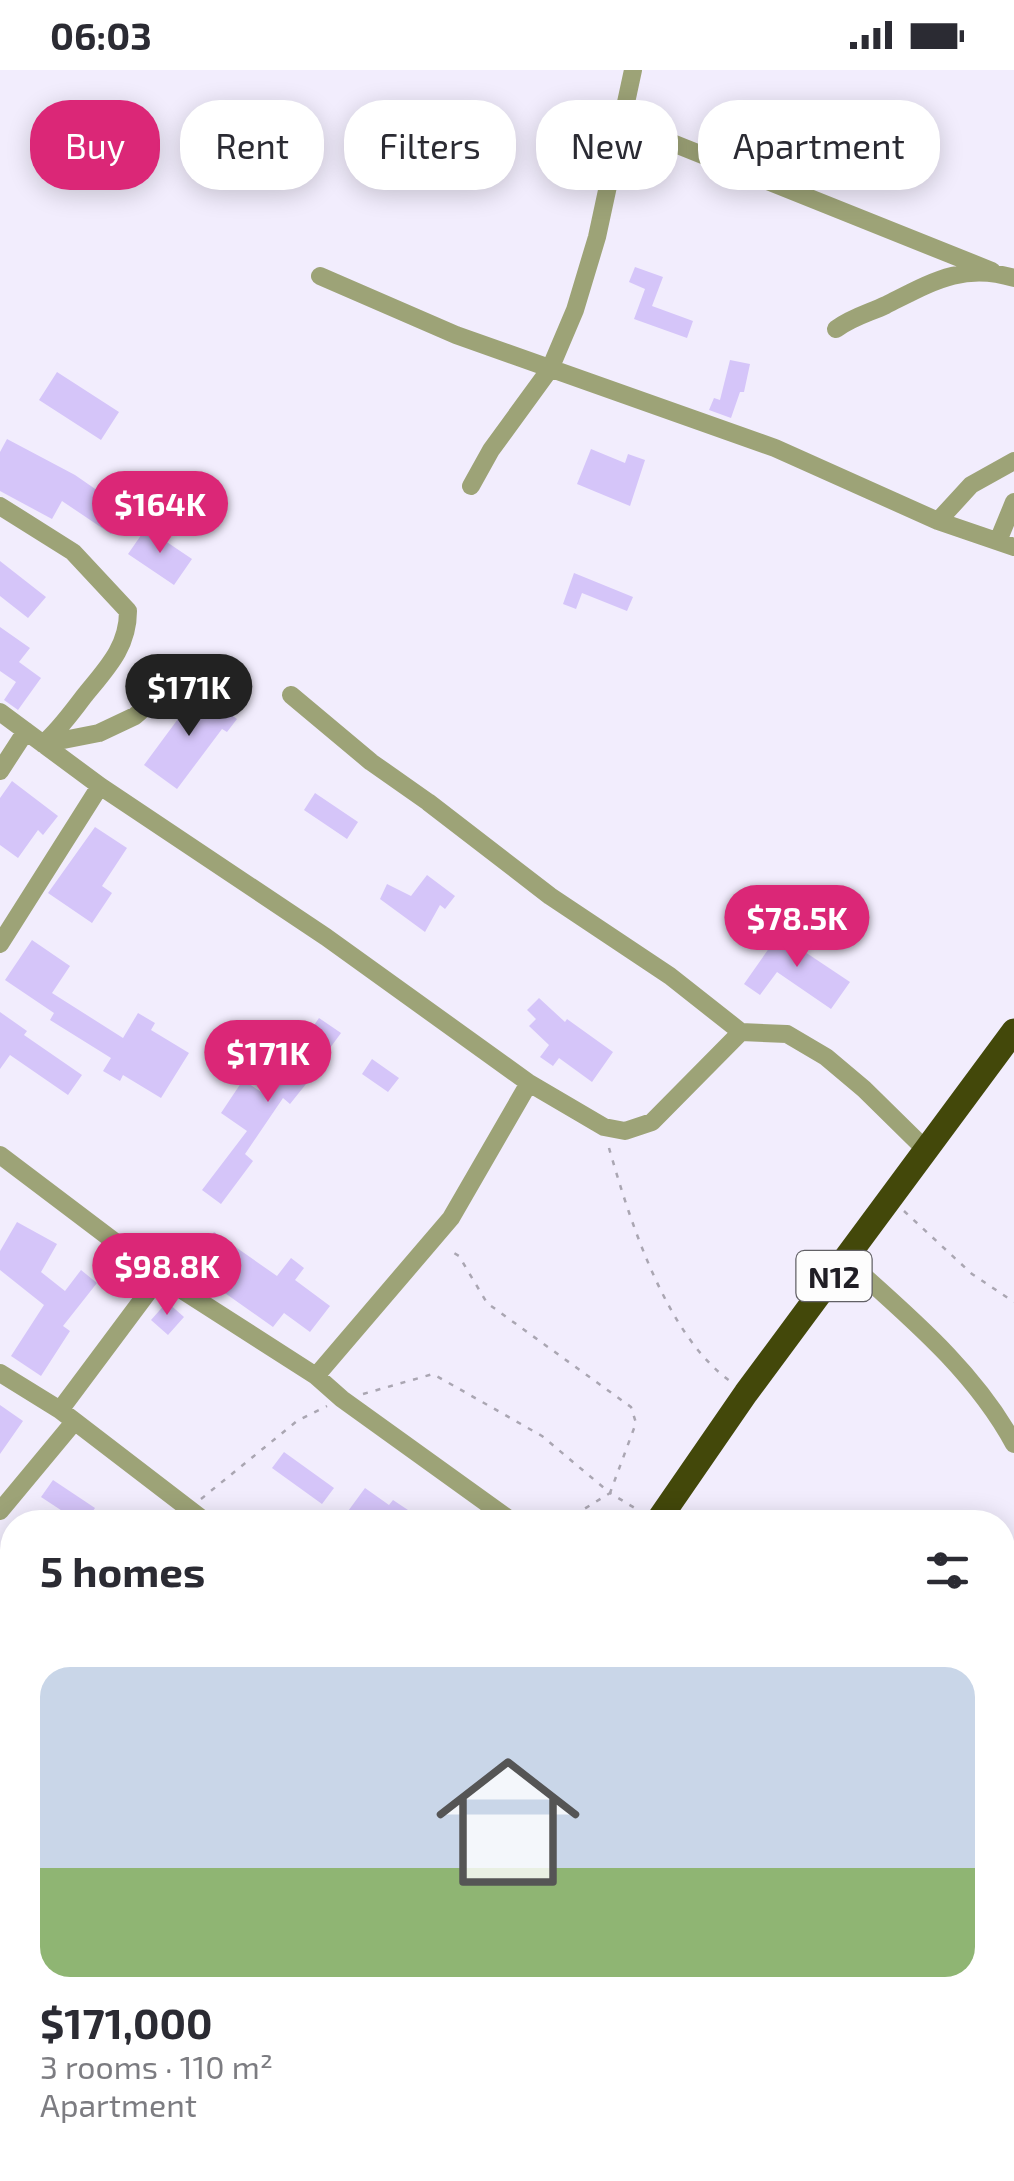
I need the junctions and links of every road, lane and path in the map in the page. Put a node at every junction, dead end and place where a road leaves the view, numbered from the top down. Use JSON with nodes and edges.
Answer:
{"nodes":[{"id":1,"x":633,"y":70,"type":"edge"},
{"id":2,"x":626,"y":100,"type":"edge"},
{"id":3,"x":678,"y":145,"type":"edge"},
{"id":4,"x":607,"y":190,"type":"edge"},
{"id":5,"x":992,"y":271,"type":"junction"},
{"id":6,"x":320,"y":276,"type":"dead end"},
{"id":7,"x":1014,"y":278,"type":"edge"},
{"id":8,"x":836,"y":328,"type":"dead end"},
{"id":9,"x":550,"y":370,"type":"junction"},
{"id":10,"x":1014,"y":461,"type":"edge"},
{"id":11,"x":471,"y":486,"type":"dead end"},
{"id":12,"x":1014,"y":502,"type":"edge"},
{"id":13,"x":0,"y":506,"type":"edge"},
{"id":14,"x":938,"y":521,"type":"junction"},
{"id":15,"x":1006,"y":544,"type":"edge"},
{"id":16,"x":204,"y":679,"type":"dead end"},
{"id":17,"x":291,"y":695,"type":"dead end"},
{"id":18,"x":0,"y":712,"type":"edge"},
{"id":19,"x":26,"y":732,"type":"junction"},
{"id":20,"x":43,"y":744,"type":"junction"},
{"id":21,"x":0,"y":772,"type":"edge"},
{"id":22,"x":100,"y":786,"type":"junction"},
{"id":23,"x":0,"y":944,"type":"edge"},
{"id":24,"x":1014,"y":1031,"type":"edge"},
{"id":25,"x":741,"y":1032,"type":"junction"},
{"id":26,"x":529,"y":1084,"type":"junction"},
{"id":27,"x":604,"y":1127,"type":"junction"},
{"id":28,"x":924,"y":1148,"type":"junction"},
{"id":29,"x":0,"y":1155,"type":"edge"},
{"id":30,"x":888,"y":1198,"type":"junction"},
{"id":31,"x":417,"y":1258,"type":"junction"},
{"id":32,"x":846,"y":1260,"type":"junction"},
{"id":33,"x":160,"y":1276,"type":"junction"},
{"id":34,"x":1014,"y":1302,"type":"edge"},
{"id":35,"x":0,"y":1373,"type":"edge"},
{"id":36,"x":316,"y":1376,"type":"junction"},
{"id":37,"x":746,"y":1392,"type":"junction"},
{"id":38,"x":342,"y":1399,"type":"junction"},
{"id":39,"x":67,"y":1416,"type":"junction"},
{"id":40,"x":1013,"y":1439,"type":"edge"},
{"id":41,"x":610,"y":1493,"type":"junction"},
{"id":42,"x":1,"y":1510,"type":"edge"},
{"id":43,"x":190,"y":1510,"type":"joint"},
{"id":44,"x":496,"y":1510,"type":"edge"},
{"id":45,"x":582,"y":1510,"type":"edge"},
{"id":46,"x":638,"y":1510,"type":"edge"},
{"id":47,"x":665,"y":1510,"type":"edge"}],
"edges":[{"from":1,"to":2,"type":"street"},
{"from":3,"to":5,"type":"street"},
{"from":4,"to":9,"type":"street"},
{"from":5,"to":7,"type":"street"},
{"from":5,"to":8,"type":"street"},
{"from":6,"to":9,"type":"street"},
{"from":9,"to":11,"type":"street"},
{"from":9,"to":14,"type":"street"},
{"from":10,"to":14,"type":"street"},
{"from":12,"to":15,"type":"street"},
{"from":13,"to":20,"type":"street"},
{"from":14,"to":15,"type":"street"},
{"from":16,"to":20,"type":"street"},
{"from":17,"to":25,"type":"street"},
{"from":18,"to":19,"type":"street"},
{"from":19,"to":20,"type":"street"},
{"from":19,"to":21,"type":"street"},
{"from":20,"to":22,"type":"street"},
{"from":22,"to":23,"type":"street"},
{"from":22,"to":26,"type":"street"},
{"from":24,"to":28,"type":"highway","number":"N12"},
{"from":25,"to":27,"type":"street"},
{"from":25,"to":28,"type":"street"},
{"from":26,"to":27,"type":"street"},
{"from":26,"to":31,"type":"street"},
{"from":27,"to":37,"type":"path"},
{"from":28,"to":30,"type":"highway","number":"N12"},
{"from":29,"to":33,"type":"street"},
{"from":30,"to":32,"type":"highway","number":"N12"},
{"from":30,"to":34,"type":"path"},
{"from":31,"to":36,"type":"street"},
{"from":31,"to":41,"type":"path"},
{"from":32,"to":37,"type":"highway","number":"N12"},
{"from":32,"to":40,"type":"street"},
{"from":33,"to":36,"type":"street"},
{"from":33,"to":39,"type":"street"},
{"from":35,"to":39,"type":"street"},
{"from":36,"to":38,"type":"street"},
{"from":37,"to":47,"type":"highway","number":"N12"},
{"from":38,"to":41,"type":"path"},
{"from":38,"to":43,"type":"path"},
{"from":38,"to":44,"type":"street"},
{"from":39,"to":42,"type":"street"},
{"from":39,"to":43,"type":"street"},
{"from":41,"to":45,"type":"path"},
{"from":41,"to":46,"type":"path"}]}
